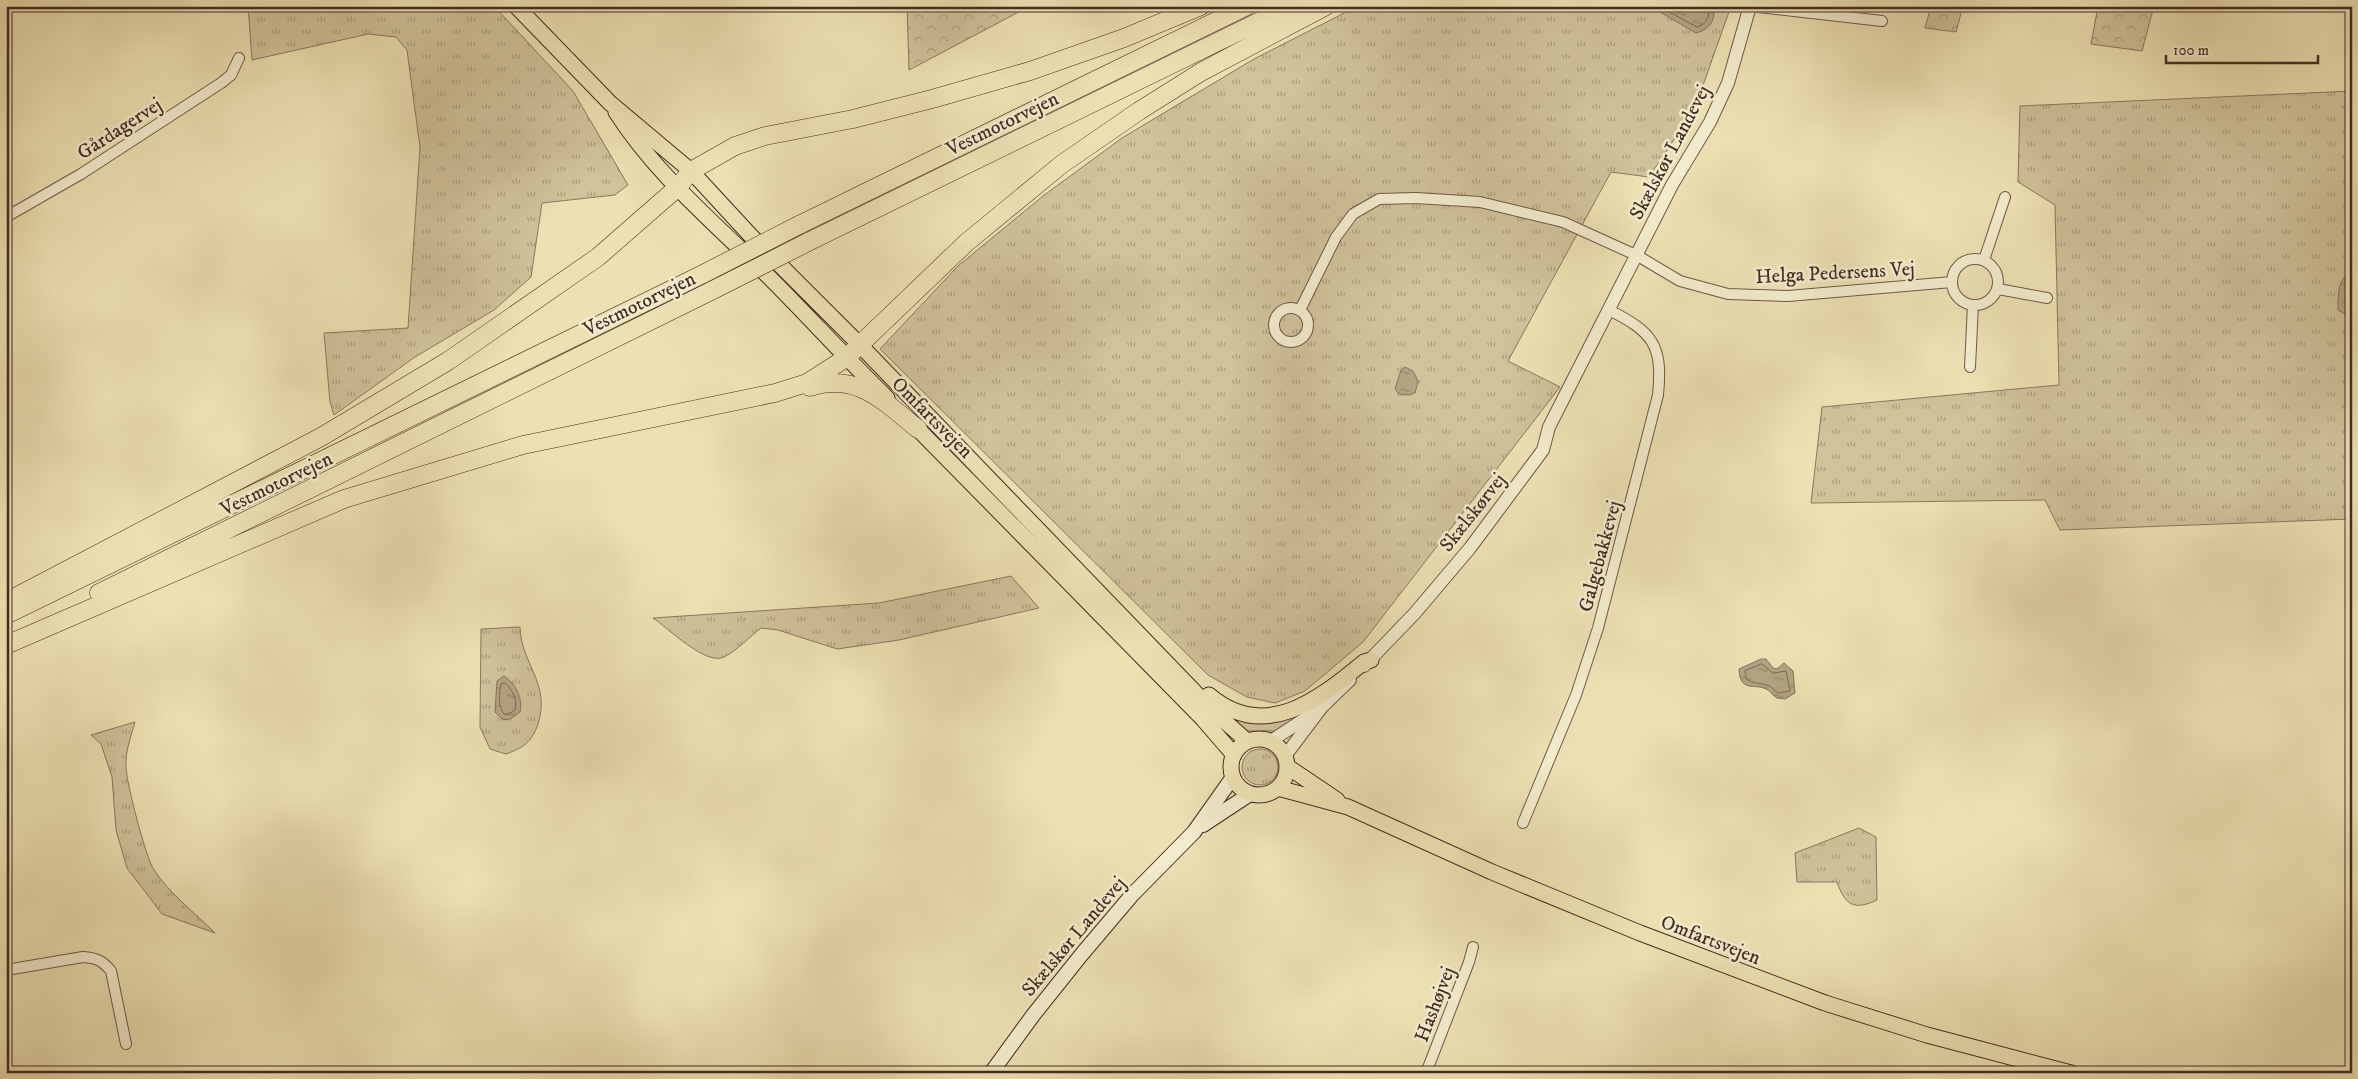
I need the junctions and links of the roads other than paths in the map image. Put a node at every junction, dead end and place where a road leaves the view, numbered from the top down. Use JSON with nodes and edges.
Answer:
{"nodes":[{"id":1,"x":516,"y":6,"type":"edge"},
{"id":2,"x":1201,"y":6,"type":"edge"},
{"id":3,"x":1247,"y":6,"type":"edge"},
{"id":4,"x":1291,"y":6,"type":"edge"},
{"id":5,"x":1326,"y":6,"type":"edge"},
{"id":6,"x":1750,"y":6,"type":"edge"},
{"id":7,"x":1882,"y":21,"type":"dead end"},
{"id":8,"x":239,"y":58,"type":"dead end"},
{"id":9,"x":610,"y":103,"type":"junction"},
{"id":10,"x":692,"y":171,"type":"junction"},
{"id":11,"x":677,"y":188,"type":"junction"},
{"id":12,"x":2005,"y":197,"type":"dead end"},
{"id":13,"x":6,"y":217,"type":"edge"},
{"id":14,"x":751,"y":236,"type":"junction"},
{"id":15,"x":1638,"y":256,"type":"junction"},
{"id":16,"x":1984,"y":260,"type":"junction"},
{"id":17,"x":768,"y":276,"type":"junction"},
{"id":18,"x":1952,"y":282,"type":"junction"},
{"id":19,"x":1998,"y":289,"type":"junction"},
{"id":20,"x":2046,"y":298,"type":"dead end"},
{"id":21,"x":1973,"y":305,"type":"junction"},
{"id":22,"x":1300,"y":310,"type":"dead end"},
{"id":23,"x":1609,"y":310,"type":"junction"},
{"id":24,"x":861,"y":346,"type":"junction"},
{"id":25,"x":846,"y":358,"type":"junction"},
{"id":26,"x":1970,"y":367,"type":"dead end"},
{"id":27,"x":712,"y":406,"type":"junction"},
{"id":28,"x":918,"y":429,"type":"junction"},
{"id":29,"x":6,"y":602,"type":"edge"},
{"id":30,"x":6,"y":615,"type":"edge"},
{"id":31,"x":6,"y":637,"type":"edge"},
{"id":32,"x":6,"y":645,"type":"edge"},
{"id":33,"x":1154,"y":648,"type":"junction"},
{"id":34,"x":1371,"y":660,"type":"junction"},
{"id":35,"x":1322,"y":707,"type":"junction"},
{"id":36,"x":1271,"y":741,"type":"junction"},
{"id":37,"x":1247,"y":742,"type":"junction"},
{"id":38,"x":1234,"y":755,"type":"junction"},
{"id":39,"x":1287,"y":761,"type":"junction"},
{"id":40,"x":1233,"y":777,"type":"junction"},
{"id":41,"x":1278,"y":788,"type":"junction"},
{"id":42,"x":1250,"y":794,"type":"junction"},
{"id":43,"x":1348,"y":808,"type":"junction"},
{"id":44,"x":1522,"y":823,"type":"dead end"},
{"id":45,"x":1194,"y":832,"type":"junction"},
{"id":46,"x":1473,"y":947,"type":"dead end"},
{"id":47,"x":6,"y":970,"type":"edge"},
{"id":48,"x":126,"y":1044,"type":"dead end"},
{"id":49,"x":991,"y":1073,"type":"edge"},
{"id":50,"x":1426,"y":1073,"type":"edge"},
{"id":51,"x":2071,"y":1073,"type":"edge"}],
"edges":[{"from":1,"to":9,"type":"main road","name":"Omfartsvejen"},
{"from":2,"to":10,"type":"highway"},
{"from":3,"to":30,"type":"highway","name":"Vestmotorvejen","bridge":true},
{"from":4,"to":31,"type":"highway","name":"Vestmotorvejen","bridge":true},
{"from":5,"to":24,"type":"highway"},
{"from":6,"to":7,"type":"street","name":"Skælskør Landevej"},
{"from":6,"to":15,"type":"street","name":"Skælskør Landevej"},
{"from":8,"to":13,"type":"street","name":"Gårdagervej"},
{"from":9,"to":10,"type":"main road","name":"Omfartsvejen"},
{"from":9,"to":11,"type":"main road","name":"Omfartsvejen"},
{"from":10,"to":11,"type":"highway"},
{"from":10,"to":14,"type":"main road","name":"Omfartsvejen"},
{"from":11,"to":14,"type":"main road"},
{"from":11,"to":17,"type":"main road","name":"Omfartsvejen"},
{"from":11,"to":29,"type":"highway"},
{"from":12,"to":16,"type":"street"},
{"from":14,"to":24,"type":"main road","name":"Omfartsvejen"},
{"from":15,"to":18,"type":"street","name":"Helga Pedersens Vej"},
{"from":15,"to":22,"type":"street","name":"Helga Pedersens Vej"},
{"from":15,"to":23,"type":"street","name":"Skælskør Landevej"},
{"from":16,"to":18,"type":"street"},
{"from":16,"to":19,"type":"street"},
{"from":17,"to":24,"type":"main road"},
{"from":17,"to":25,"type":"main road","name":"Omfartsvejen"},
{"from":18,"to":21,"type":"street"},
{"from":19,"to":20,"type":"street"},
{"from":19,"to":21,"type":"street"},
{"from":21,"to":26,"type":"street"},
{"from":23,"to":34,"type":"street","name":"Skælskørvej"},
{"from":23,"to":44,"type":"street","name":"Galgebakkevej"},
{"from":24,"to":25,"type":"highway"},
{"from":24,"to":33,"type":"main road","name":"Omfartsvejen"},
{"from":25,"to":27,"type":"highway"},
{"from":25,"to":28,"type":"main road","name":"Omfartsvejen"},
{"from":27,"to":28,"type":"highway"},
{"from":27,"to":32,"type":"highway"},
{"from":28,"to":38,"type":"main road","name":"Omfartsvejen"},
{"from":33,"to":34,"type":"main road"},
{"from":33,"to":37,"type":"main road","name":"Omfartsvejen"},
{"from":34,"to":35,"type":"street","name":"Skælskørvej"},
{"from":35,"to":36,"type":"street","name":"Skælskørvej"},
{"from":35,"to":39,"type":"street","name":"Skælskørvej"},
{"from":36,"to":37,"type":"main road"},
{"from":36,"to":39,"type":"main road"},
{"from":37,"to":38,"type":"main road"},
{"from":38,"to":40,"type":"main road"},
{"from":39,"to":41,"type":"main road"},
{"from":39,"to":43,"type":"main road","name":"Omfartsvejen"},
{"from":40,"to":42,"type":"main road"},
{"from":40,"to":45,"type":"main road","name":"Skælskør Landevej"},
{"from":41,"to":42,"type":"main road"},
{"from":41,"to":43,"type":"main road","name":"Omfartsvejen"},
{"from":42,"to":45,"type":"main road","name":"Skælskør Landevej"},
{"from":43,"to":51,"type":"main road","name":"Omfartsvejen"},
{"from":45,"to":49,"type":"main road","name":"Skælskør Landevej"},
{"from":46,"to":50,"type":"street","name":"Hashøjvej"},
{"from":47,"to":48,"type":"street"}]}
